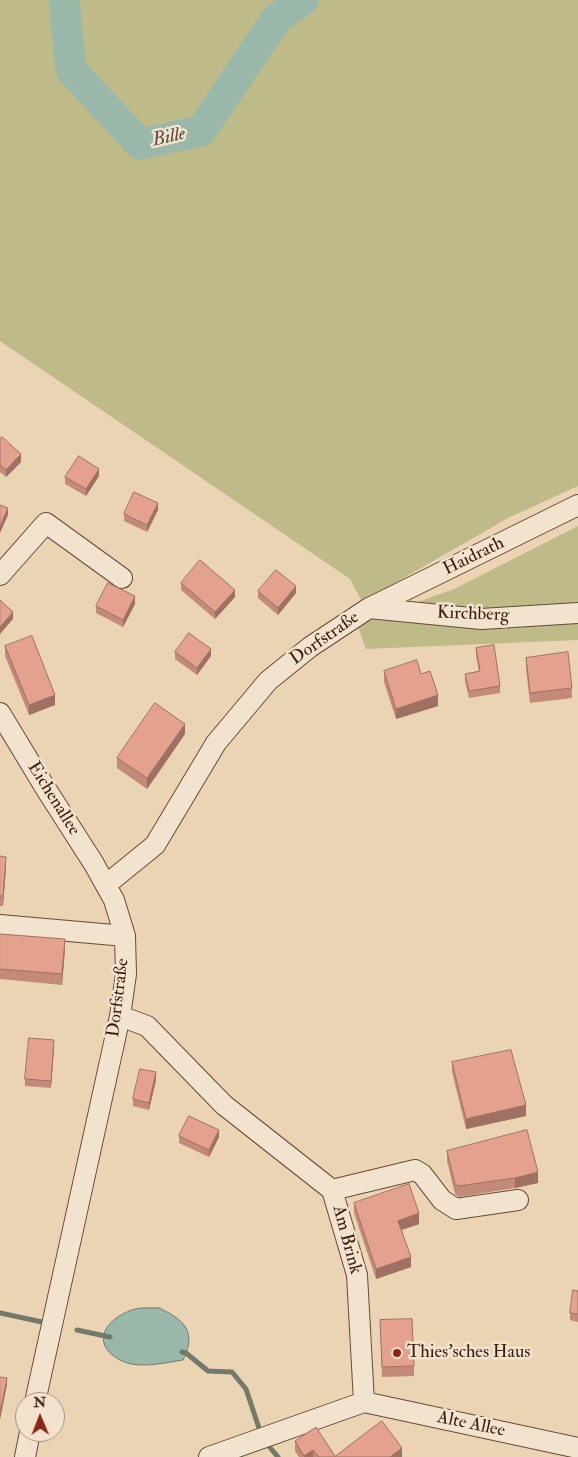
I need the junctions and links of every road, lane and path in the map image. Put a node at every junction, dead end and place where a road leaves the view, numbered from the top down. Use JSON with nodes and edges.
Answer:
{"nodes":[{"id":1,"x":578,"y":505,"type":"edge"},
{"id":2,"x":0,"y":575,"type":"edge"},
{"id":3,"x":122,"y":578,"type":"dead end"},
{"id":4,"x":369,"y":608,"type":"junction"},
{"id":5,"x":578,"y":613,"type":"edge"},
{"id":6,"x":0,"y":713,"type":"edge"},
{"id":7,"x":107,"y":884,"type":"junction"},
{"id":8,"x":0,"y":926,"type":"edge"},
{"id":9,"x":125,"y":936,"type":"junction"},
{"id":10,"x":120,"y":1016,"type":"junction"},
{"id":11,"x":332,"y":1190,"type":"junction"},
{"id":12,"x":518,"y":1200,"type":"dead end"},
{"id":13,"x":37,"y":1392,"type":"edge"},
{"id":14,"x":364,"y":1402,"type":"junction"},
{"id":15,"x":28,"y":1442,"type":"edge"},
{"id":16,"x":578,"y":1448,"type":"edge"},
{"id":17,"x":238,"y":1452,"type":"edge"},
{"id":18,"x":25,"y":1457,"type":"edge"},
{"id":19,"x":209,"y":1457,"type":"edge"}],
"edges":[{"from":1,"to":4,"type":"street","name":"Haidrath"},
{"from":2,"to":3,"type":"street"},
{"from":4,"to":5,"type":"street","name":"Kirchberg"},
{"from":4,"to":7,"type":"street","name":"Dorfstraße"},
{"from":6,"to":7,"type":"street","name":"Eichenallee"},
{"from":7,"to":9,"type":"street","name":"Dorfstraße"},
{"from":8,"to":9,"type":"street"},
{"from":9,"to":10,"type":"street","name":"Dorfstraße"},
{"from":10,"to":11,"type":"street","name":"Am Brink"},
{"from":10,"to":13,"type":"street","name":"Dorfstraße"},
{"from":11,"to":12,"type":"street"},
{"from":11,"to":14,"type":"street","name":"Am Brink"},
{"from":14,"to":16,"type":"street","name":"Alte Allee"},
{"from":14,"to":17,"type":"street"},
{"from":15,"to":18,"type":"street"},
{"from":17,"to":19,"type":"street"}]}
